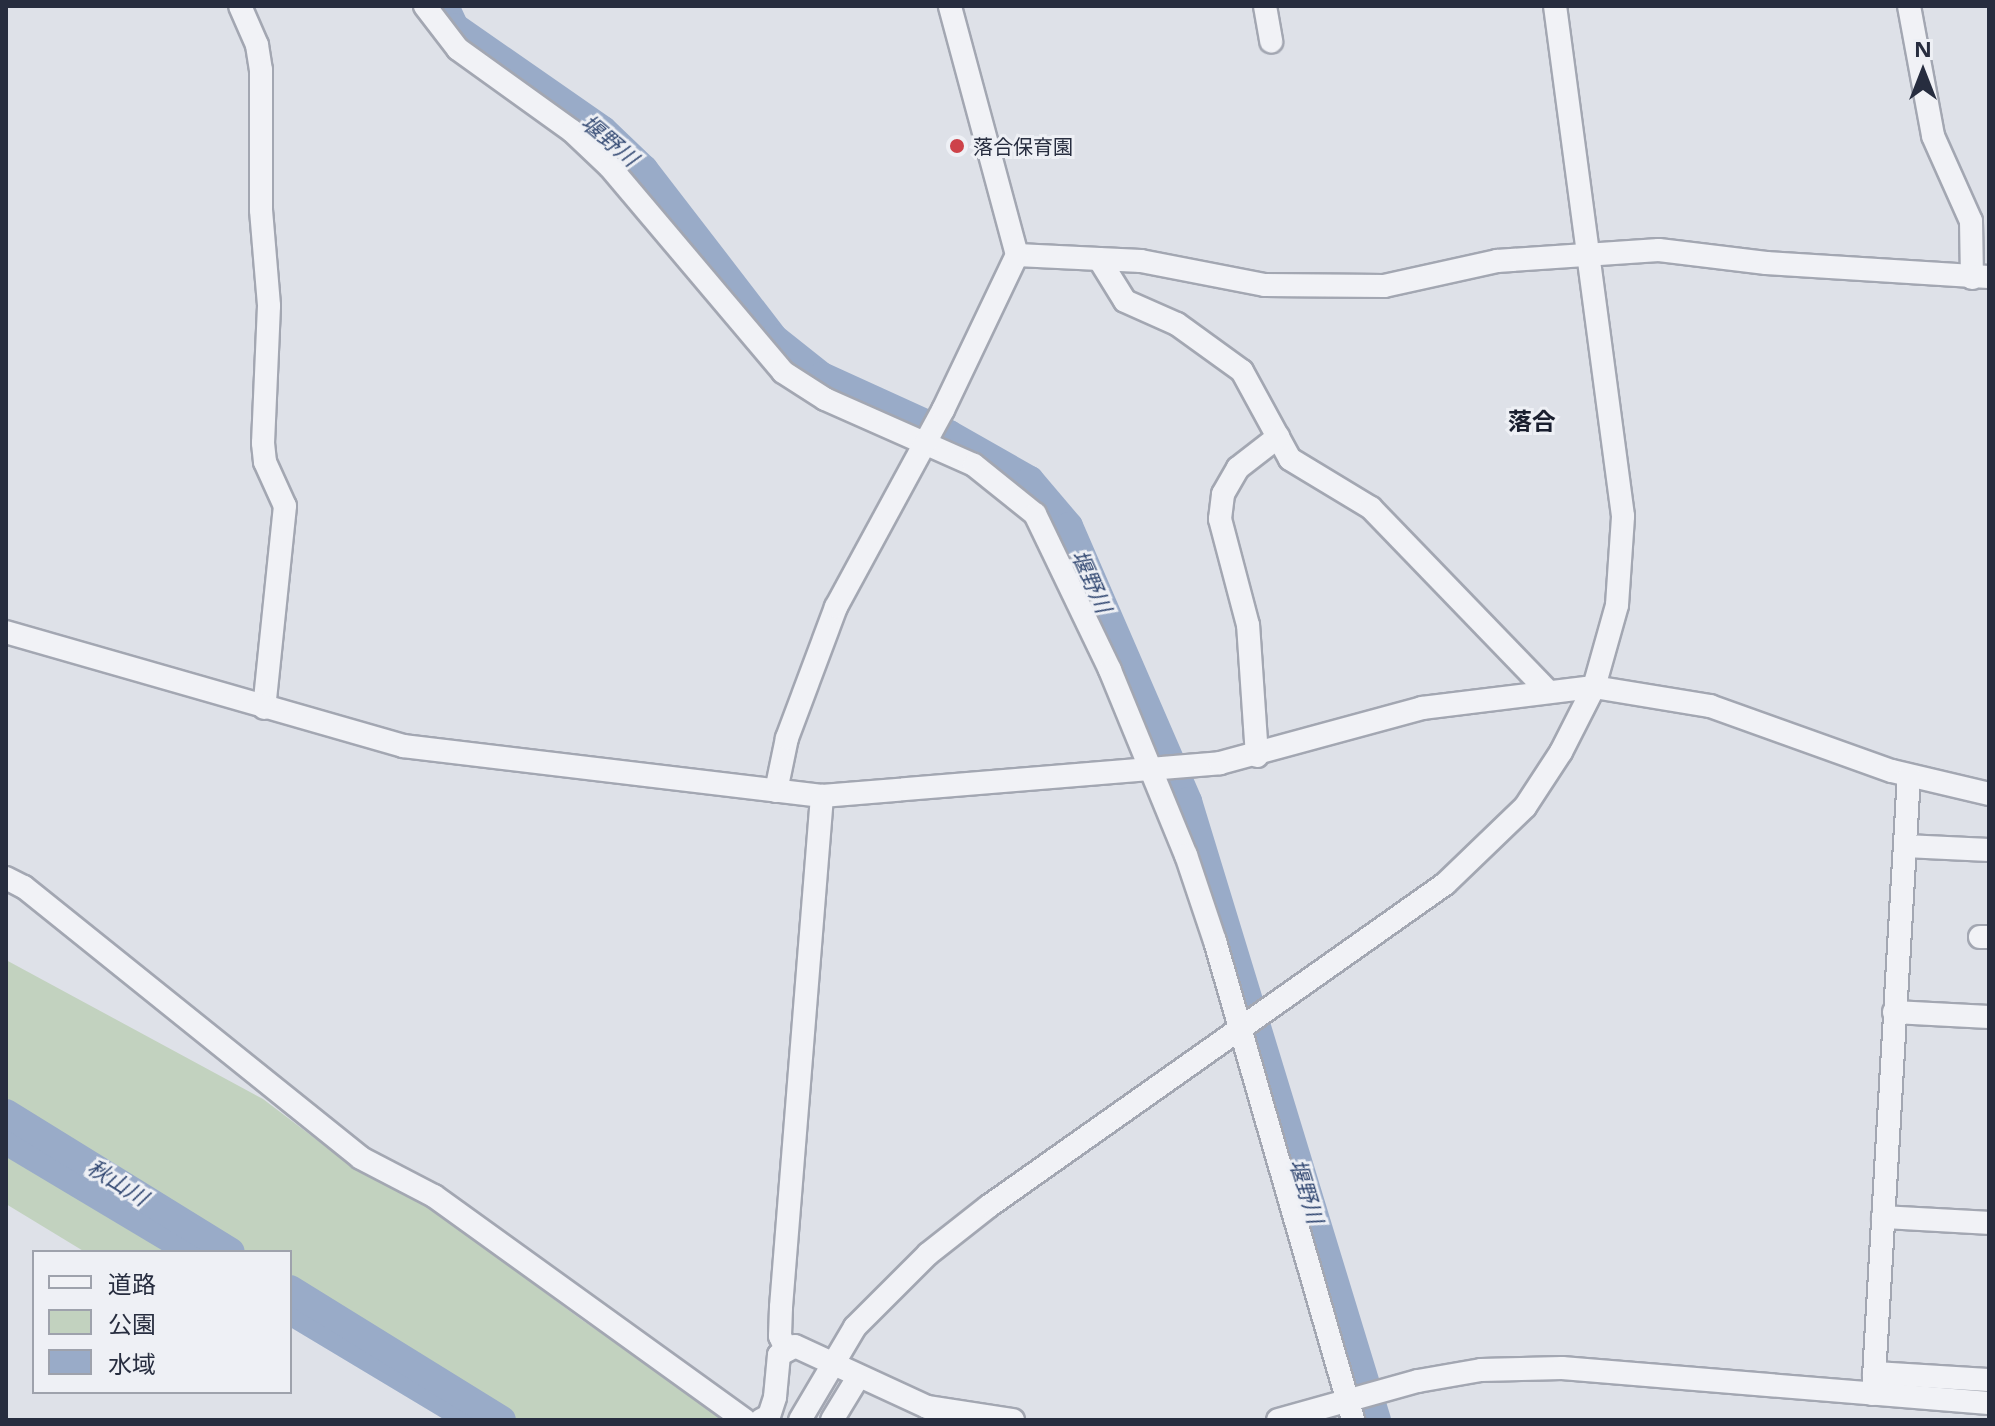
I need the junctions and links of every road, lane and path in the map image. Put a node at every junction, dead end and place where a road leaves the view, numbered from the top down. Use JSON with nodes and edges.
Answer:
{"nodes":[{"id":1,"x":240,"y":6,"type":"edge"},
{"id":2,"x":425,"y":6,"type":"edge"},
{"id":3,"x":950,"y":6,"type":"edge"},
{"id":4,"x":1265,"y":6,"type":"edge"},
{"id":5,"x":1555,"y":6,"type":"edge"},
{"id":6,"x":1909,"y":6,"type":"edge"},
{"id":7,"x":1271,"y":41,"type":"dead end"},
{"id":8,"x":1017,"y":255,"type":"junction"},
{"id":9,"x":1591,"y":257,"type":"junction"},
{"id":10,"x":1099,"y":259,"type":"junction"},
{"id":11,"x":1980,"y":278,"type":"edge"},
{"id":12,"x":1278,"y":437,"type":"junction"},
{"id":13,"x":926,"y":442,"type":"junction"},
{"id":14,"x":6,"y":632,"type":"edge"},
{"id":15,"x":1594,"y":687,"type":"junction"},
{"id":16,"x":1547,"y":690,"type":"junction"},
{"id":17,"x":264,"y":708,"type":"junction"},
{"id":18,"x":1257,"y":756,"type":"junction"},
{"id":19,"x":1154,"y":770,"type":"junction"},
{"id":20,"x":1909,"y":776,"type":"junction"},
{"id":21,"x":776,"y":791,"type":"junction"},
{"id":22,"x":1989,"y":794,"type":"edge"},
{"id":23,"x":822,"y":796,"type":"junction"},
{"id":24,"x":1905,"y":846,"type":"junction"},
{"id":25,"x":1989,"y":850,"type":"edge"},
{"id":26,"x":6,"y":878,"type":"edge"},
{"id":27,"x":1894,"y":1012,"type":"junction"},
{"id":28,"x":1989,"y":1017,"type":"edge"},
{"id":29,"x":1241,"y":1028,"type":"junction"},
{"id":30,"x":1883,"y":1217,"type":"junction"},
{"id":31,"x":1989,"y":1223,"type":"edge"},
{"id":32,"x":786,"y":1349,"type":"junction"},
{"id":33,"x":829,"y":1365,"type":"junction"},
{"id":34,"x":857,"y":1379,"type":"junction"},
{"id":35,"x":1989,"y":1380,"type":"edge"},
{"id":36,"x":1873,"y":1383,"type":"junction"},
{"id":37,"x":1989,"y":1403,"type":"edge"},
{"id":38,"x":1350,"y":1410,"type":"edge"},
{"id":39,"x":745,"y":1420,"type":"edge"},
{"id":40,"x":761,"y":1420,"type":"edge"},
{"id":41,"x":800,"y":1420,"type":"edge"},
{"id":42,"x":832,"y":1420,"type":"edge"},
{"id":43,"x":1013,"y":1420,"type":"edge"},
{"id":44,"x":1278,"y":1420,"type":"edge"}],
"edges":[{"from":1,"to":17,"type":"street"},
{"from":2,"to":13,"type":"street"},
{"from":3,"to":8,"type":"street"},
{"from":4,"to":7,"type":"street"},
{"from":5,"to":9,"type":"street"},
{"from":6,"to":11,"type":"street"},
{"from":8,"to":10,"type":"street"},
{"from":8,"to":13,"type":"street"},
{"from":9,"to":10,"type":"street"},
{"from":9,"to":11,"type":"street"},
{"from":9,"to":15,"type":"street"},
{"from":10,"to":12,"type":"street"},
{"from":12,"to":16,"type":"street"},
{"from":12,"to":18,"type":"street"},
{"from":13,"to":19,"type":"street"},
{"from":13,"to":21,"type":"street"},
{"from":14,"to":17,"type":"street"},
{"from":15,"to":16,"type":"street"},
{"from":15,"to":20,"type":"street"},
{"from":15,"to":29,"type":"street"},
{"from":16,"to":18,"type":"street"},
{"from":17,"to":21,"type":"street"},
{"from":18,"to":19,"type":"street"},
{"from":19,"to":23,"type":"street"},
{"from":19,"to":29,"type":"street"},
{"from":20,"to":22,"type":"street"},
{"from":20,"to":24,"type":"street"},
{"from":21,"to":23,"type":"street"},
{"from":23,"to":32,"type":"street"},
{"from":24,"to":25,"type":"street"},
{"from":24,"to":27,"type":"street"},
{"from":26,"to":39,"type":"street"},
{"from":27,"to":28,"type":"street"},
{"from":27,"to":30,"type":"street"},
{"from":29,"to":33,"type":"street"},
{"from":29,"to":38,"type":"street"},
{"from":30,"to":31,"type":"street"},
{"from":30,"to":36,"type":"street"},
{"from":32,"to":33,"type":"street"},
{"from":32,"to":40,"type":"street"},
{"from":33,"to":34,"type":"street"},
{"from":33,"to":41,"type":"street"},
{"from":34,"to":42,"type":"street"},
{"from":34,"to":43,"type":"street"},
{"from":35,"to":36,"type":"street"},
{"from":36,"to":37,"type":"street"},
{"from":36,"to":38,"type":"street"},
{"from":38,"to":44,"type":"street"}]}
